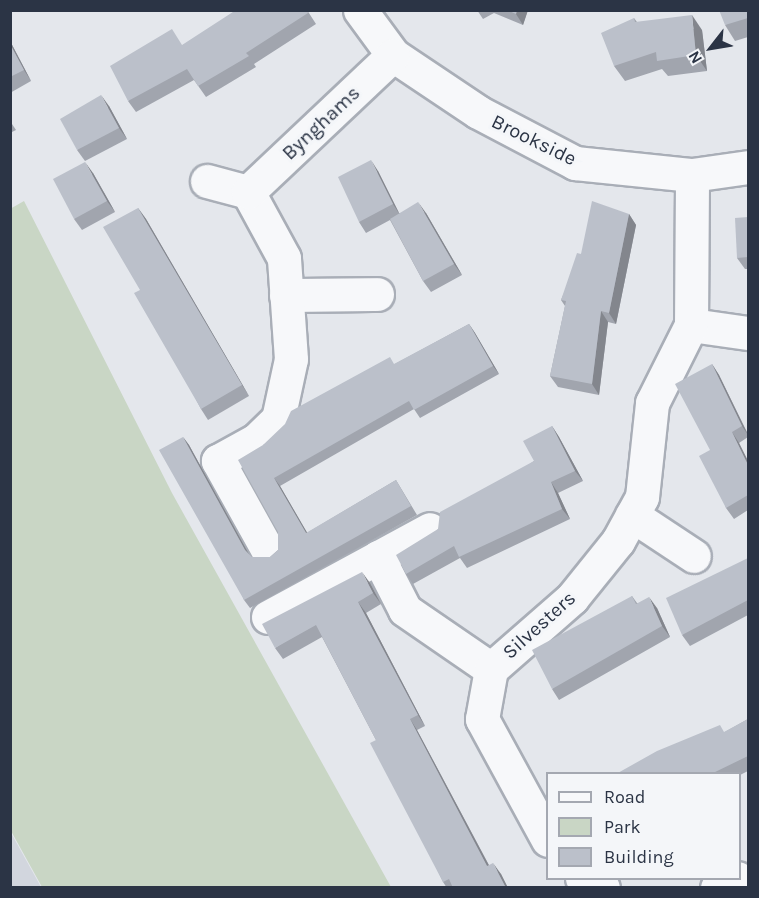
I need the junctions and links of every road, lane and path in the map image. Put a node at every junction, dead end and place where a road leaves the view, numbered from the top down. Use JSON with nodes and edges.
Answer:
{"nodes":[{"id":1,"x":360,"y":10,"type":"edge"},
{"id":2,"x":393,"y":55,"type":"junction"},
{"id":3,"x":748,"y":167,"type":"edge"},
{"id":4,"x":692,"y":175,"type":"junction"},
{"id":5,"x":207,"y":181,"type":"dead end"},
{"id":6,"x":248,"y":192,"type":"junction"},
{"id":7,"x":377,"y":294,"type":"dead end"},
{"id":8,"x":286,"y":295,"type":"junction"},
{"id":9,"x":691,"y":325,"type":"junction"},
{"id":10,"x":748,"y":333,"type":"edge"},
{"id":11,"x":632,"y":515,"type":"junction"},
{"id":12,"x":430,"y":529,"type":"dead end"},
{"id":13,"x":267,"y":549,"type":"dead end"},
{"id":14,"x":694,"y":556,"type":"dead end"},
{"id":15,"x":378,"y":557,"type":"junction"},
{"id":16,"x":268,"y":617,"type":"dead end"},
{"id":17,"x":491,"y":669,"type":"junction"},
{"id":18,"x":546,"y":836,"type":"edge"},
{"id":19,"x":584,"y":880,"type":"edge"},
{"id":20,"x":735,"y":880,"type":"edge"},
{"id":21,"x":603,"y":888,"type":"edge"},
{"id":22,"x":717,"y":888,"type":"edge"}],
"edges":[{"from":1,"to":2,"type":"street","name":"Brookside"},
{"from":2,"to":4,"type":"street","name":"Brookside"},
{"from":2,"to":6,"type":"street","name":"Bynghams"},
{"from":3,"to":4,"type":"street","name":"Brookside"},
{"from":4,"to":9,"type":"street","name":"Silvesters"},
{"from":5,"to":6,"type":"street"},
{"from":6,"to":8,"type":"street"},
{"from":7,"to":8,"type":"street"},
{"from":8,"to":13,"type":"street"},
{"from":9,"to":10,"type":"street"},
{"from":9,"to":11,"type":"street","name":"Silvesters"},
{"from":11,"to":14,"type":"street"},
{"from":11,"to":17,"type":"street","name":"Silvesters"},
{"from":12,"to":15,"type":"street"},
{"from":15,"to":16,"type":"street"},
{"from":15,"to":17,"type":"street"},
{"from":17,"to":18,"type":"street","name":"Silvesters"},
{"from":19,"to":21,"type":"street"},
{"from":20,"to":22,"type":"street"}]}
